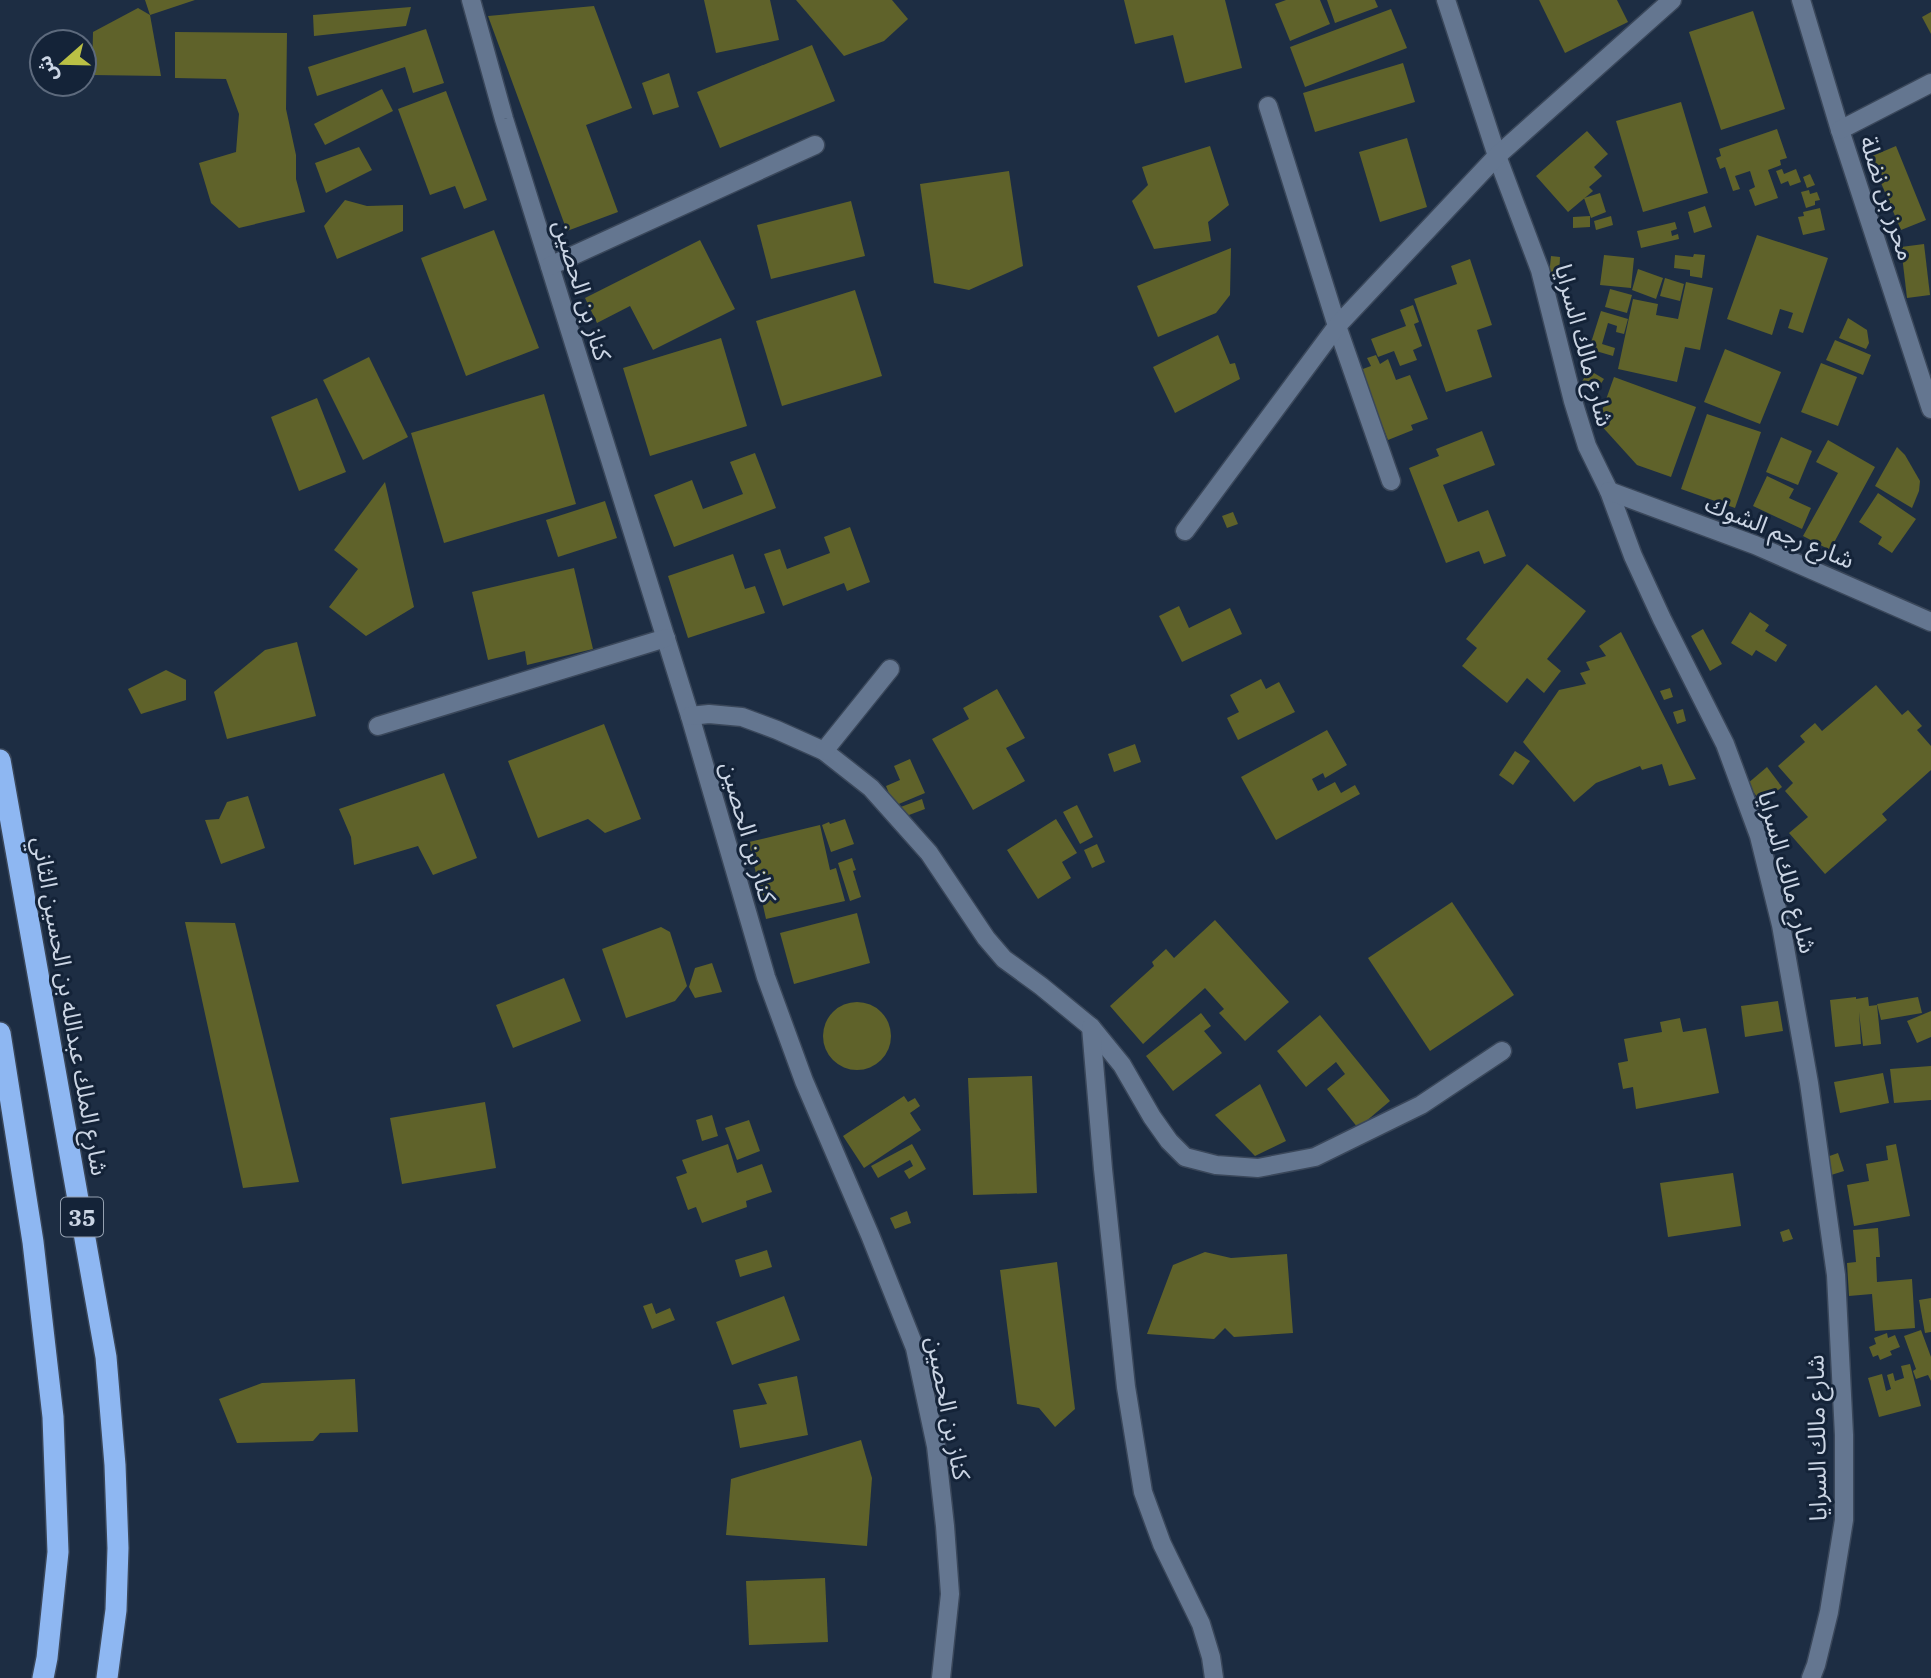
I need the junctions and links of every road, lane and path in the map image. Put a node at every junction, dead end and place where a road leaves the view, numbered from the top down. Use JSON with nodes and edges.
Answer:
{"nodes":[{"id":1,"x":471,"y":0,"type":"edge"},
{"id":2,"x":1446,"y":0,"type":"edge"},
{"id":3,"x":1672,"y":0,"type":"edge"},
{"id":4,"x":1801,"y":0,"type":"edge"},
{"id":5,"x":1931,"y":83,"type":"edge"},
{"id":6,"x":1268,"y":107,"type":"dead end"},
{"id":7,"x":1840,"y":130,"type":"junction"},
{"id":8,"x":815,"y":145,"type":"dead end"},
{"id":9,"x":1497,"y":156,"type":"junction"},
{"id":10,"x":550,"y":265,"type":"junction"},
{"id":11,"x":1337,"y":326,"type":"junction"},
{"id":12,"x":1931,"y":409,"type":"edge"},
{"id":13,"x":1391,"y":481,"type":"dead end"},
{"id":14,"x":1609,"y":491,"type":"junction"},
{"id":15,"x":1185,"y":531,"type":"dead end"},
{"id":16,"x":1931,"y":622,"type":"edge"},
{"id":17,"x":666,"y":638,"type":"junction"},
{"id":18,"x":890,"y":669,"type":"dead end"},
{"id":19,"x":690,"y":716,"type":"junction"},
{"id":20,"x":378,"y":726,"type":"dead end"},
{"id":21,"x":824,"y":751,"type":"junction"},
{"id":22,"x":0,"y":760,"type":"edge"},
{"id":23,"x":1091,"y":1027,"type":"junction"},
{"id":24,"x":0,"y":1032,"type":"edge"},
{"id":25,"x":1502,"y":1051,"type":"dead end"},
{"id":26,"x":43,"y":1678,"type":"edge"},
{"id":27,"x":107,"y":1678,"type":"edge"},
{"id":28,"x":941,"y":1678,"type":"edge"},
{"id":29,"x":1214,"y":1678,"type":"edge"},
{"id":30,"x":1811,"y":1678,"type":"edge"}],
"edges":[{"from":1,"to":10,"type":"street","name":"كناز بن الحصين"},
{"from":2,"to":9,"type":"street","name":"شارع مالك السرايا"},
{"from":3,"to":9,"type":"street"},
{"from":4,"to":7,"type":"street","name":"محرز بن نضلة"},
{"from":5,"to":7,"type":"street"},
{"from":6,"to":11,"type":"street"},
{"from":7,"to":12,"type":"street","name":"محرز بن نضلة"},
{"from":8,"to":10,"type":"street"},
{"from":9,"to":11,"type":"street"},
{"from":9,"to":14,"type":"street","name":"شارع مالك السرايا"},
{"from":10,"to":17,"type":"street","name":"كناز بن الحصين"},
{"from":11,"to":13,"type":"street"},
{"from":11,"to":15,"type":"street"},
{"from":14,"to":16,"type":"street","name":"شارع رجم الشوك"},
{"from":14,"to":30,"type":"street","name":"شارع مالك السرايا"},
{"from":17,"to":19,"type":"street","name":"كناز بن الحصين"},
{"from":17,"to":20,"type":"street"},
{"from":18,"to":21,"type":"street"},
{"from":19,"to":21,"type":"street"},
{"from":19,"to":28,"type":"street","name":"كناز بن الحصين"},
{"from":21,"to":23,"type":"street"},
{"from":22,"to":27,"type":"highway","name":"شارع الملك عبدالله بن الحسين الثاني","number":"35"},
{"from":23,"to":25,"type":"street"},
{"from":23,"to":29,"type":"street"},
{"from":24,"to":26,"type":"highway","number":"35"}]}
